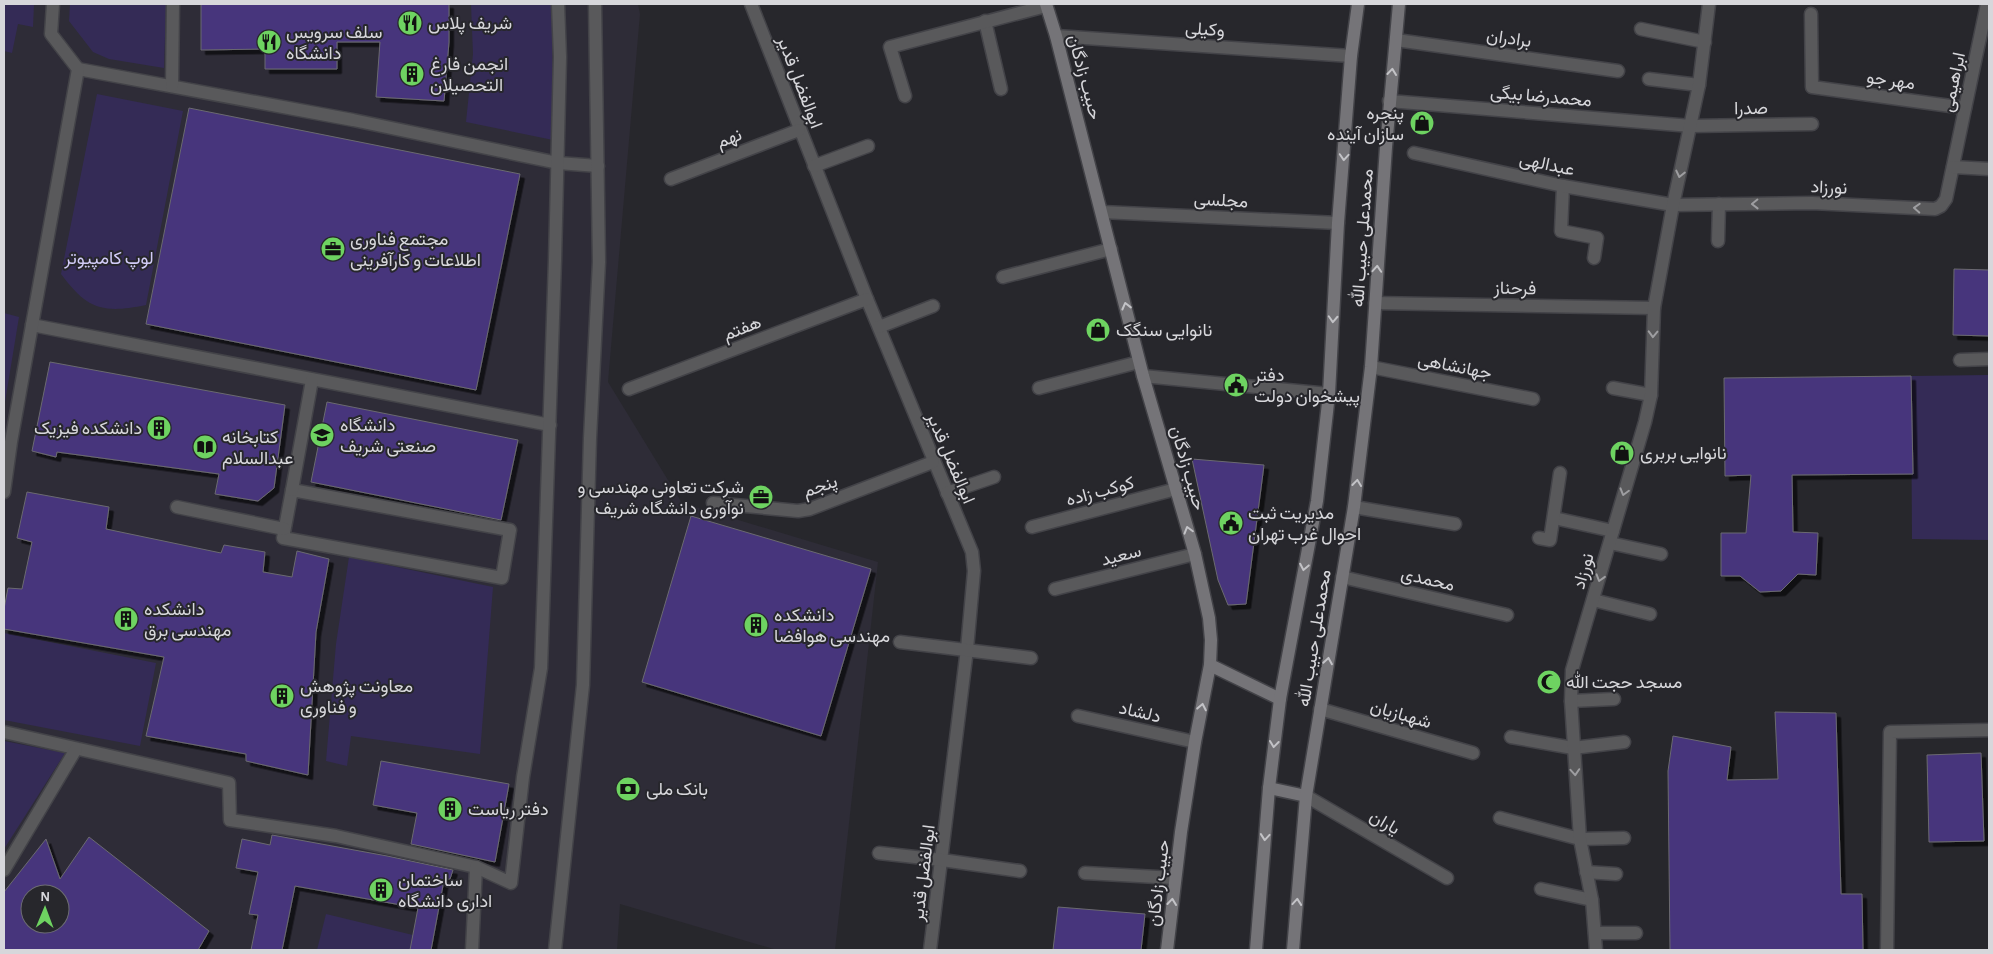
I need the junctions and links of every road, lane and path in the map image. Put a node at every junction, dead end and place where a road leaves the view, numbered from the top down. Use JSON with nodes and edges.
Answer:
{"nodes":[{"id":1,"x":52,"y":4,"type":"edge"},
{"id":2,"x":173,"y":4,"type":"edge"},
{"id":3,"x":558,"y":4,"type":"edge"},
{"id":4,"x":595,"y":4,"type":"edge"},
{"id":5,"x":751,"y":4,"type":"edge"},
{"id":6,"x":1358,"y":4,"type":"edge"},
{"id":7,"x":1400,"y":4,"type":"edge"},
{"id":8,"x":1709,"y":4,"type":"edge"},
{"id":9,"x":1987,"y":4,"type":"edge"},
{"id":10,"x":1046,"y":5,"type":"edge"},
{"id":11,"x":1812,"y":14,"type":"dead end"},
{"id":12,"x":985,"y":21,"type":"junction"},
{"id":13,"x":1641,"y":29,"type":"dead end"},
{"id":14,"x":1056,"y":36,"type":"junction"},
{"id":15,"x":1396,"y":40,"type":"junction"},
{"id":16,"x":1705,"y":42,"type":"junction"},
{"id":17,"x":1351,"y":56,"type":"junction"},
{"id":18,"x":78,"y":69,"type":"junction"},
{"id":19,"x":1618,"y":71,"type":"dead end"},
{"id":20,"x":1649,"y":78,"type":"dead end"},
{"id":21,"x":1699,"y":85,"type":"junction"},
{"id":22,"x":172,"y":86,"type":"junction"},
{"id":23,"x":1001,"y":89,"type":"dead end"},
{"id":24,"x":905,"y":96,"type":"dead end"},
{"id":25,"x":1389,"y":102,"type":"junction"},
{"id":26,"x":1964,"y":108,"type":"junction"},
{"id":27,"x":1812,"y":124,"type":"dead end"},
{"id":28,"x":1690,"y":126,"type":"junction"},
{"id":29,"x":799,"y":130,"type":"junction"},
{"id":30,"x":868,"y":146,"type":"dead end"},
{"id":31,"x":1414,"y":153,"type":"dead end"},
{"id":32,"x":558,"y":163,"type":"junction"},
{"id":33,"x":598,"y":166,"type":"junction"},
{"id":34,"x":814,"y":166,"type":"junction"},
{"id":35,"x":1953,"y":167,"type":"junction"},
{"id":36,"x":1989,"y":169,"type":"edge"},
{"id":37,"x":671,"y":179,"type":"dead end"},
{"id":38,"x":1563,"y":186,"type":"junction"},
{"id":39,"x":1673,"y":204,"type":"junction"},
{"id":40,"x":1719,"y":204,"type":"junction"},
{"id":41,"x":1102,"y":212,"type":"junction"},
{"id":42,"x":1338,"y":223,"type":"junction"},
{"id":43,"x":1718,"y":241,"type":"dead end"},
{"id":44,"x":1111,"y":249,"type":"junction"},
{"id":45,"x":1594,"y":258,"type":"dead end"},
{"id":46,"x":1003,"y":277,"type":"dead end"},
{"id":47,"x":867,"y":299,"type":"junction"},
{"id":48,"x":1375,"y":303,"type":"junction"},
{"id":49,"x":933,"y":306,"type":"dead end"},
{"id":50,"x":1654,"y":308,"type":"junction"},
{"id":51,"x":32,"y":325,"type":"junction"},
{"id":52,"x":879,"y":327,"type":"junction"},
{"id":53,"x":1989,"y":359,"type":"edge"},
{"id":54,"x":1960,"y":360,"type":"dead end"},
{"id":55,"x":1139,"y":362,"type":"junction"},
{"id":56,"x":1371,"y":367,"type":"junction"},
{"id":57,"x":1143,"y":376,"type":"junction"},
{"id":58,"x":312,"y":380,"type":"junction"},
{"id":59,"x":1039,"y":388,"type":"dead end"},
{"id":60,"x":1613,"y":388,"type":"dead end"},
{"id":61,"x":630,"y":389,"type":"dead end"},
{"id":62,"x":1329,"y":394,"type":"junction"},
{"id":63,"x":1651,"y":395,"type":"junction"},
{"id":64,"x":1533,"y":399,"type":"dead end"},
{"id":65,"x":550,"y":425,"type":"junction"},
{"id":66,"x":933,"y":462,"type":"junction"},
{"id":67,"x":1560,"y":473,"type":"dead end"},
{"id":68,"x":994,"y":477,"type":"dead end"},
{"id":69,"x":1176,"y":489,"type":"junction"},
{"id":70,"x":292,"y":490,"type":"junction"},
{"id":71,"x":4,"y":492,"type":"edge"},
{"id":72,"x":947,"y":493,"type":"junction"},
{"id":73,"x":714,"y":503,"type":"dead end"},
{"id":74,"x":176,"y":507,"type":"dead end"},
{"id":75,"x":1354,"y":507,"type":"junction"},
{"id":76,"x":1554,"y":518,"type":"junction"},
{"id":77,"x":1455,"y":524,"type":"dead end"},
{"id":78,"x":1032,"y":527,"type":"dead end"},
{"id":79,"x":284,"y":529,"type":"junction"},
{"id":80,"x":1611,"y":537,"type":"junction"},
{"id":81,"x":1539,"y":538,"type":"dead end"},
{"id":82,"x":1195,"y":554,"type":"junction"},
{"id":83,"x":1661,"y":554,"type":"dead end"},
{"id":84,"x":1342,"y":577,"type":"junction"},
{"id":85,"x":1056,"y":590,"type":"dead end"},
{"id":86,"x":1593,"y":600,"type":"junction"},
{"id":87,"x":1650,"y":614,"type":"dead end"},
{"id":88,"x":1507,"y":615,"type":"dead end"},
{"id":89,"x":900,"y":642,"type":"dead end"},
{"id":90,"x":967,"y":650,"type":"junction"},
{"id":91,"x":1031,"y":658,"type":"dead end"},
{"id":92,"x":1210,"y":665,"type":"junction"},
{"id":93,"x":1280,"y":699,"type":"junction"},
{"id":94,"x":1614,"y":699,"type":"dead end"},
{"id":95,"x":1571,"y":701,"type":"junction"},
{"id":96,"x":1320,"y":709,"type":"junction"},
{"id":97,"x":1078,"y":716,"type":"dead end"},
{"id":98,"x":1989,"y":730,"type":"edge"},
{"id":99,"x":4,"y":732,"type":"edge"},
{"id":100,"x":1511,"y":737,"type":"dead end"},
{"id":101,"x":1195,"y":742,"type":"junction"},
{"id":102,"x":1624,"y":742,"type":"dead end"},
{"id":103,"x":1573,"y":748,"type":"junction"},
{"id":104,"x":76,"y":749,"type":"junction"},
{"id":105,"x":1473,"y":753,"type":"dead end"},
{"id":106,"x":1269,"y":788,"type":"junction"},
{"id":107,"x":1306,"y":796,"type":"junction"},
{"id":108,"x":1500,"y":818,"type":"dead end"},
{"id":109,"x":1624,"y":838,"type":"dead end"},
{"id":110,"x":1580,"y":839,"type":"junction"},
{"id":111,"x":879,"y":853,"type":"dead end"},
{"id":112,"x":942,"y":860,"type":"junction"},
{"id":113,"x":476,"y":867,"type":"junction"},
{"id":114,"x":4,"y":870,"type":"edge"},
{"id":115,"x":1020,"y":872,"type":"dead end"},
{"id":116,"x":1586,"y":872,"type":"junction"},
{"id":117,"x":1085,"y":873,"type":"dead end"},
{"id":118,"x":1616,"y":874,"type":"dead end"},
{"id":119,"x":1175,"y":878,"type":"junction"},
{"id":120,"x":1447,"y":878,"type":"dead end"},
{"id":121,"x":1542,"y":889,"type":"dead end"},
{"id":122,"x":1592,"y":900,"type":"junction"},
{"id":123,"x":1595,"y":933,"type":"junction"},
{"id":124,"x":1636,"y":933,"type":"dead end"},
{"id":125,"x":472,"y":950,"type":"edge"},
{"id":126,"x":555,"y":950,"type":"edge"},
{"id":127,"x":930,"y":950,"type":"edge"},
{"id":128,"x":1167,"y":950,"type":"edge"},
{"id":129,"x":1256,"y":950,"type":"edge"},
{"id":130,"x":1293,"y":950,"type":"edge"},
{"id":131,"x":1596,"y":950,"type":"edge"},
{"id":132,"x":1887,"y":950,"type":"edge"}],
"edges":[{"from":1,"to":18,"type":"street"},
{"from":2,"to":22,"type":"street"},
{"from":3,"to":32,"type":"street"},
{"from":4,"to":33,"type":"street"},
{"from":5,"to":29,"type":"street","name":"ابوالفضل قدیر"},
{"from":6,"to":17,"type":"main road","name":"محمدعلی حبیب الله"},
{"from":7,"to":15,"type":"main road","name":"محمدعلی حبیب الله"},
{"from":8,"to":16,"type":"street","name":"نورزاد"},
{"from":9,"to":26,"type":"street","name":"ابراهیمی"},
{"from":10,"to":12,"type":"street"},
{"from":10,"to":14,"type":"main road","name":"حبیب زادگان"},
{"from":11,"to":26,"type":"street","name":"مهر جو"},
{"from":12,"to":23,"type":"street"},
{"from":12,"to":24,"type":"street"},
{"from":13,"to":16,"type":"street"},
{"from":14,"to":17,"type":"street","name":"وکیلی"},
{"from":14,"to":41,"type":"main road","name":"حبیب زادگان"},
{"from":15,"to":19,"type":"street","name":"برادران"},
{"from":25,"to":15,"type":"main road","name":"محمدعلی حبیب الله","one_way":true},
{"from":16,"to":21,"type":"street","name":"نورزاد"},
{"from":17,"to":42,"type":"main road","name":"محمدعلی حبیب الله","one_way":true},
{"from":18,"to":22,"type":"street"},
{"from":18,"to":51,"type":"street"},
{"from":20,"to":21,"type":"street"},
{"from":21,"to":28,"type":"street","name":"نورزاد"},
{"from":22,"to":32,"type":"street"},
{"from":25,"to":28,"type":"street","name":"محمدرضا بیگی"},
{"from":48,"to":25,"type":"main road","name":"محمدعلی حبیب الله","one_way":true},
{"from":26,"to":35,"type":"street","name":"ابراهیمی"},
{"from":27,"to":28,"type":"street","name":"صدرا"},
{"from":28,"to":39,"type":"street","name":"نورزاد","one_way":true},
{"from":29,"to":34,"type":"street","name":"ابوالفضل قدیر"},
{"from":29,"to":37,"type":"street","name":"نهم"},
{"from":30,"to":34,"type":"street"},
{"from":31,"to":38,"type":"street","name":"عبدالهی"},
{"from":32,"to":33,"type":"street"},
{"from":32,"to":65,"type":"street"},
{"from":33,"to":126,"type":"street"},
{"from":34,"to":47,"type":"street","name":"ابوالفضل قدیر"},
{"from":35,"to":36,"type":"street"},
{"from":35,"to":40,"type":"street","name":"نورزاد","one_way":true},
{"from":38,"to":39,"type":"street","name":"عبدالهی"},
{"from":38,"to":45,"type":"street"},
{"from":39,"to":40,"type":"street","name":"نورزاد"},
{"from":39,"to":50,"type":"street","name":"نورزاد"},
{"from":40,"to":43,"type":"street"},
{"from":41,"to":42,"type":"street","name":"مجلسی"},
{"from":41,"to":44,"type":"main road","name":"حبیب زادگان"},
{"from":42,"to":62,"type":"main road","name":"محمدعلی حبیب الله","one_way":true},
{"from":44,"to":46,"type":"street"},
{"from":55,"to":44,"type":"main road","name":"حبیب زادگان","one_way":true},
{"from":47,"to":52,"type":"street","name":"ابوالفضل قدیر"},
{"from":47,"to":61,"type":"street","name":"هفتم"},
{"from":48,"to":50,"type":"street","name":"فرحناز"},
{"from":48,"to":56,"type":"main road","name":"محمدعلی حبیب الله"},
{"from":49,"to":52,"type":"street"},
{"from":50,"to":63,"type":"street","name":"نورزاد","one_way":true},
{"from":51,"to":58,"type":"street"},
{"from":51,"to":71,"type":"street"},
{"from":52,"to":66,"type":"street","name":"ابوالفضل قدیر"},
{"from":53,"to":54,"type":"street"},
{"from":55,"to":57,"type":"main road","name":"حبیب زادگان"},
{"from":55,"to":59,"type":"street"},
{"from":56,"to":64,"type":"street","name":"جهانشاهی"},
{"from":75,"to":56,"type":"main road","name":"محمدعلی حبیب الله","one_way":true},
{"from":57,"to":62,"type":"street"},
{"from":57,"to":69,"type":"main road","name":"حبیب زادگان"},
{"from":58,"to":65,"type":"street"},
{"from":58,"to":70,"type":"street"},
{"from":60,"to":63,"type":"street"},
{"from":62,"to":93,"type":"main road","name":"محمدعلی حبیب الله","one_way":true},
{"from":63,"to":80,"type":"street","name":"نورزاد","one_way":true},
{"from":65,"to":113,"type":"street"},
{"from":66,"to":72,"type":"street","name":"ابوالفضل قدیر"},
{"from":66,"to":73,"type":"street","name":"پنجم"},
{"from":67,"to":76,"type":"street"},
{"from":68,"to":72,"type":"street"},
{"from":69,"to":78,"type":"street","name":"کوکب زاده"},
{"from":82,"to":69,"type":"main road","name":"حبیب زادگان","one_way":true},
{"from":70,"to":79,"type":"street"},
{"from":70,"to":79,"type":"street"},
{"from":72,"to":90,"type":"street","name":"ابوالفضل قدیر"},
{"from":74,"to":79,"type":"street"},
{"from":75,"to":77,"type":"street"},
{"from":75,"to":84,"type":"main road","name":"محمدعلی حبیب الله"},
{"from":76,"to":80,"type":"street"},
{"from":76,"to":81,"type":"street"},
{"from":80,"to":83,"type":"street"},
{"from":80,"to":86,"type":"street","name":"نورزاد","one_way":true},
{"from":82,"to":85,"type":"street","name":"سعید"},
{"from":82,"to":92,"type":"main road","name":"حبیب زادگان"},
{"from":84,"to":88,"type":"street","name":"محمدی"},
{"from":96,"to":84,"type":"main road","name":"محمدعلی حبیب الله","one_way":true},
{"from":86,"to":87,"type":"street"},
{"from":86,"to":95,"type":"street","name":"نورزاد"},
{"from":89,"to":90,"type":"street"},
{"from":90,"to":91,"type":"street"},
{"from":90,"to":112,"type":"street","name":"ابوالفضل قدیر"},
{"from":92,"to":93,"type":"main road"},
{"from":101,"to":92,"type":"main road","name":"حبیب زادگان","one_way":true},
{"from":93,"to":106,"type":"main road","name":"محمدعلی حبیب الله","one_way":true},
{"from":94,"to":95,"type":"street"},
{"from":95,"to":103,"type":"street","name":"نورزاد"},
{"from":96,"to":105,"type":"street","name":"شهبازیان"},
{"from":96,"to":107,"type":"main road","name":"محمدعلی حبیب الله"},
{"from":97,"to":101,"type":"street","name":"دلشاد"},
{"from":98,"to":132,"type":"street"},
{"from":99,"to":104,"type":"street"},
{"from":100,"to":103,"type":"street"},
{"from":101,"to":119,"type":"main road","name":"حبیب زادگان"},
{"from":102,"to":103,"type":"street"},
{"from":103,"to":110,"type":"street","name":"نورزاد","one_way":true},
{"from":104,"to":113,"type":"street"},
{"from":104,"to":114,"type":"street"},
{"from":106,"to":107,"type":"main road"},
{"from":106,"to":129,"type":"main road","name":"محمدعلی حبیب الله","one_way":true},
{"from":107,"to":120,"type":"street","name":"یاران"},
{"from":130,"to":107,"type":"main road","name":"محمدعلی حبیب الله","one_way":true},
{"from":108,"to":110,"type":"street"},
{"from":109,"to":110,"type":"street"},
{"from":110,"to":116,"type":"street","name":"نورزاد"},
{"from":111,"to":112,"type":"street"},
{"from":112,"to":115,"type":"street"},
{"from":112,"to":127,"type":"street","name":"ابوالفضل قدیر"},
{"from":113,"to":125,"type":"street"},
{"from":116,"to":118,"type":"street"},
{"from":116,"to":122,"type":"street","name":"نورزاد"},
{"from":117,"to":119,"type":"street"},
{"from":128,"to":119,"type":"main road","name":"حبیب زادگان","one_way":true},
{"from":121,"to":122,"type":"street"},
{"from":122,"to":123,"type":"street","name":"نورزاد"},
{"from":123,"to":124,"type":"street"},
{"from":123,"to":131,"type":"street","name":"نورزاد"}]}
